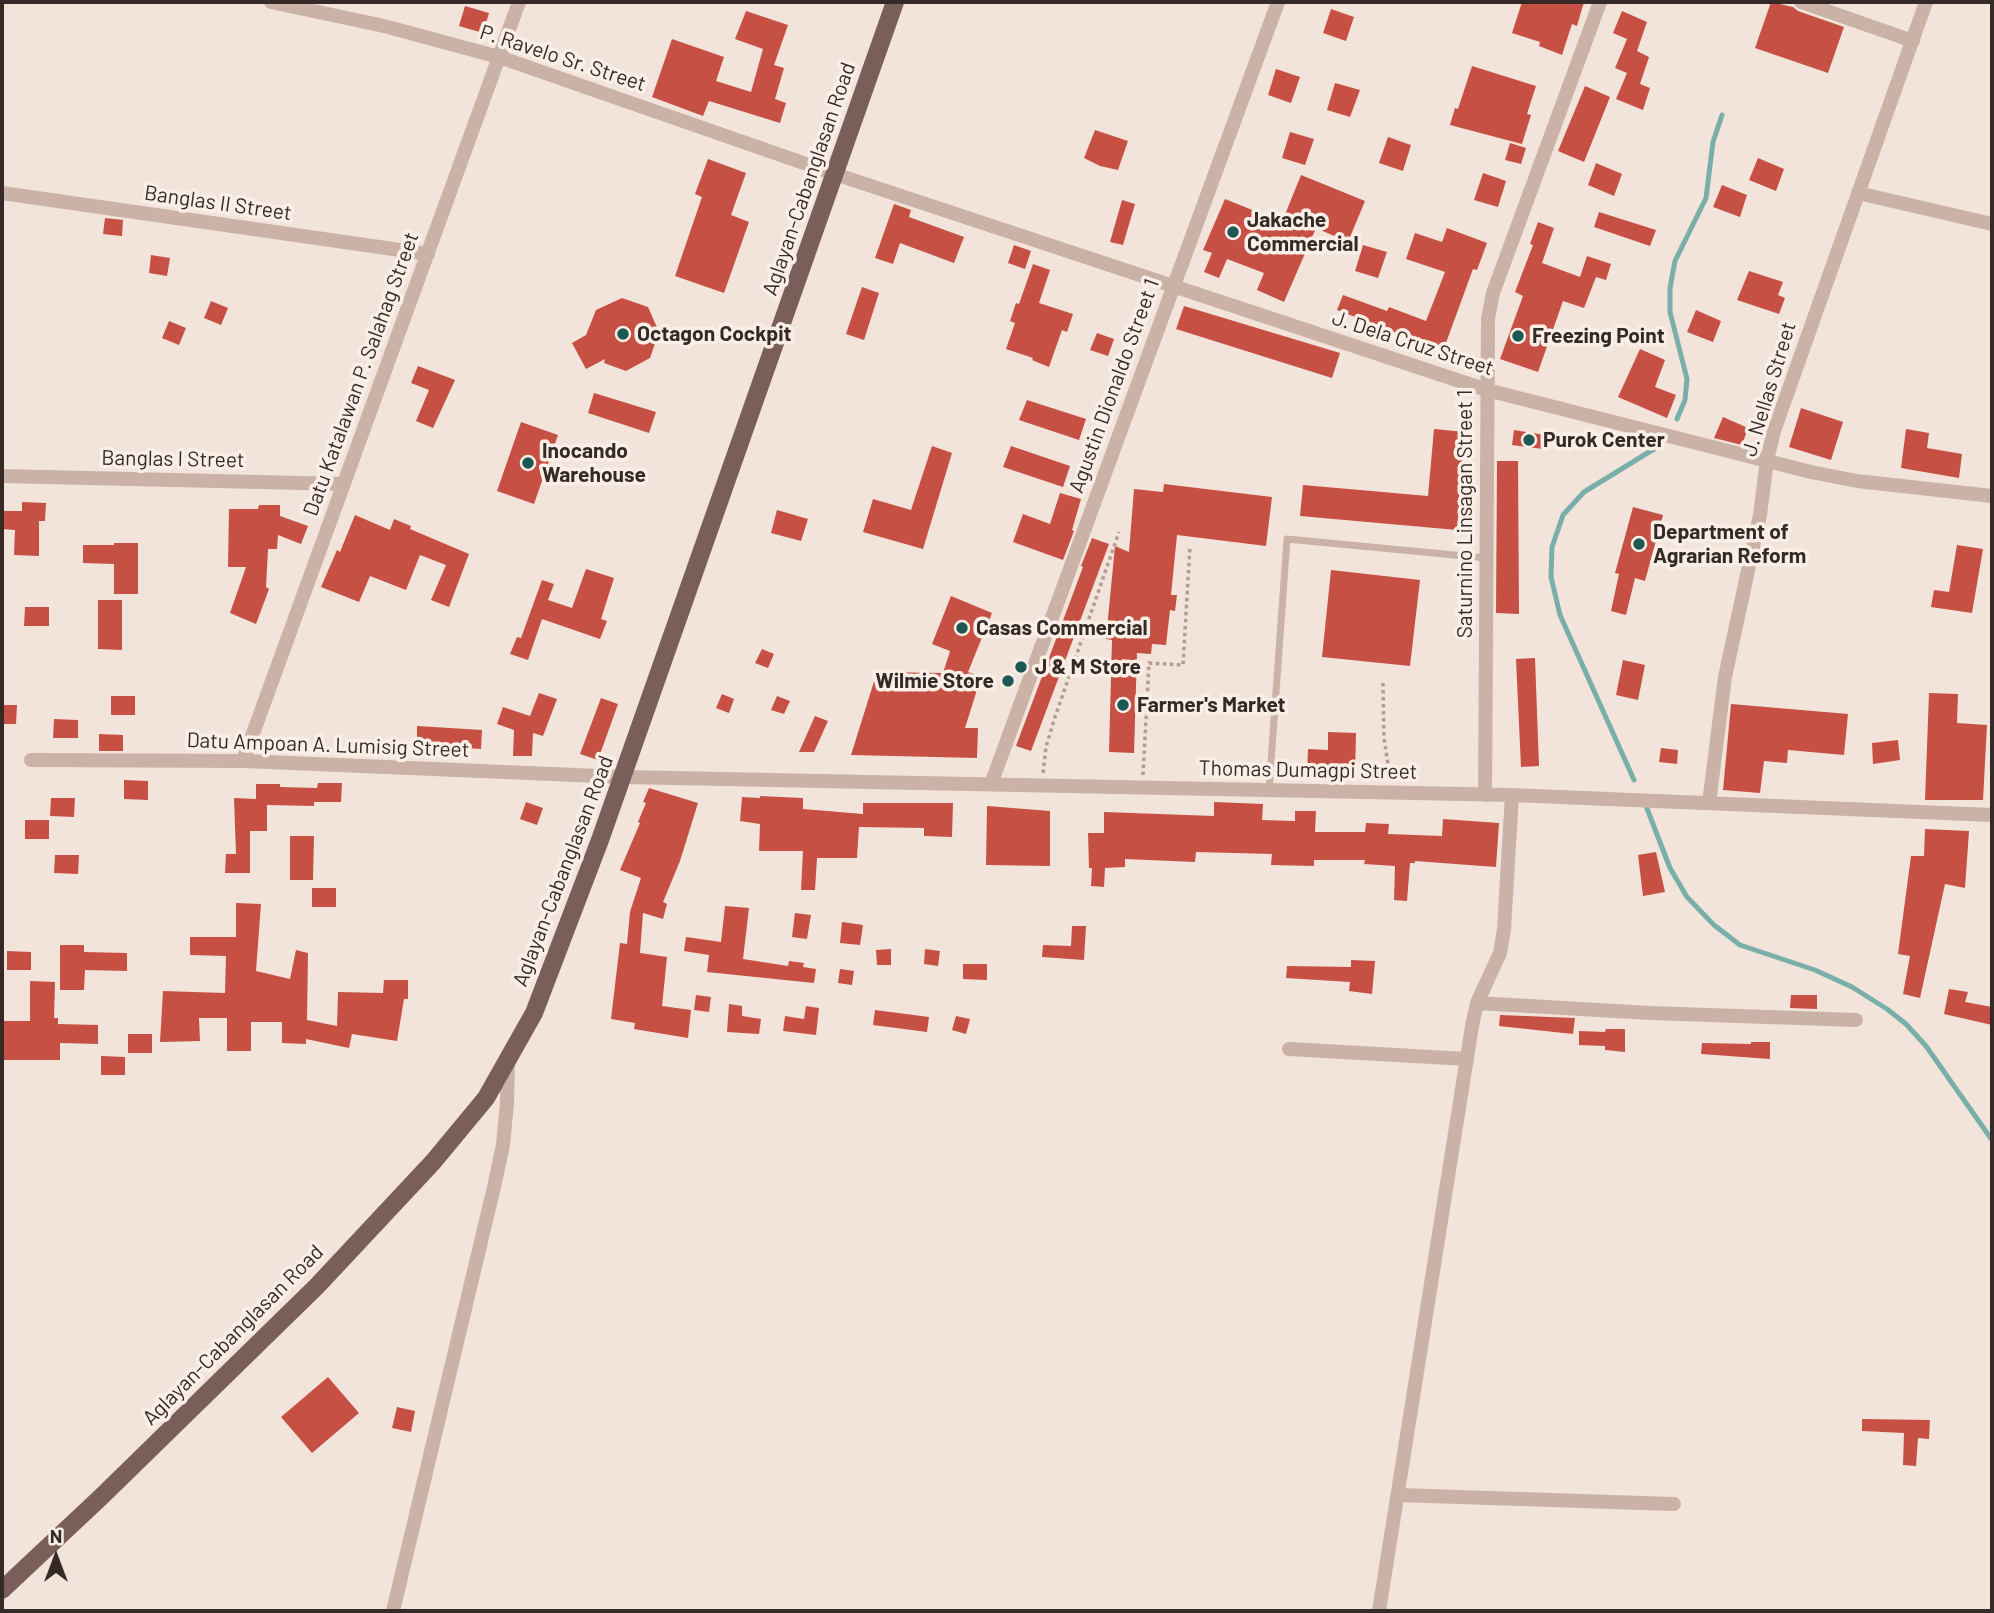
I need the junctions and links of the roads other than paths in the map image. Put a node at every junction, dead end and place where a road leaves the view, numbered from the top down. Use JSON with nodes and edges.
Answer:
{"nodes":[{"id":1,"x":271,"y":2,"type":"edge"},
{"id":2,"x":519,"y":2,"type":"edge"},
{"id":3,"x":895,"y":2,"type":"edge"},
{"id":4,"x":1278,"y":2,"type":"edge"},
{"id":5,"x":1600,"y":2,"type":"edge"},
{"id":6,"x":1801,"y":2,"type":"edge"},
{"id":7,"x":1926,"y":2,"type":"edge"},
{"id":8,"x":1913,"y":41,"type":"junction"},
{"id":9,"x":499,"y":57,"type":"junction"},
{"id":10,"x":835,"y":174,"type":"junction"},
{"id":11,"x":2,"y":193,"type":"edge"},
{"id":12,"x":1858,"y":193,"type":"junction"},
{"id":13,"x":1992,"y":224,"type":"edge"},
{"id":14,"x":428,"y":254,"type":"junction"},
{"id":15,"x":1173,"y":286,"type":"junction"},
{"id":16,"x":1487,"y":390,"type":"junction"},
{"id":17,"x":1767,"y":460,"type":"junction"},
{"id":18,"x":2,"y":475,"type":"edge"},
{"id":19,"x":344,"y":484,"type":"junction"},
{"id":20,"x":1992,"y":496,"type":"edge"},
{"id":21,"x":1486,"y":558,"type":"junction"},
{"id":22,"x":31,"y":760,"type":"dead end"},
{"id":23,"x":243,"y":761,"type":"junction"},
{"id":24,"x":623,"y":777,"type":"junction"},
{"id":25,"x":991,"y":785,"type":"junction"},
{"id":26,"x":1269,"y":790,"type":"junction"},
{"id":27,"x":1485,"y":795,"type":"junction"},
{"id":28,"x":1512,"y":795,"type":"junction"},
{"id":29,"x":1709,"y":803,"type":"junction"},
{"id":30,"x":1992,"y":816,"type":"edge"},
{"id":31,"x":1477,"y":1003,"type":"junction"},
{"id":32,"x":1856,"y":1020,"type":"dead end"},
{"id":33,"x":1289,"y":1049,"type":"dead end"},
{"id":34,"x":509,"y":1059,"type":"junction"},
{"id":35,"x":1467,"y":1059,"type":"junction"},
{"id":36,"x":1398,"y":1495,"type":"junction"},
{"id":37,"x":1674,"y":1504,"type":"dead end"},
{"id":38,"x":2,"y":1590,"type":"edge"},
{"id":39,"x":393,"y":1611,"type":"edge"},
{"id":40,"x":1379,"y":1611,"type":"edge"}],
"edges":[{"from":1,"to":9,"type":"street","name":"P. Ravelo Sr. Street"},
{"from":2,"to":9,"type":"street","name":"Datu Katalawan P. Salahag Street"},
{"from":3,"to":10,"type":"main road","name":"Aglayan-Cabanglasan Road"},
{"from":4,"to":15,"type":"street","name":"Agustin Dionaldo Street 1"},
{"from":5,"to":16,"type":"street","name":"Saturnino Linsagan Street 1"},
{"from":6,"to":8,"type":"street"},
{"from":7,"to":8,"type":"street","name":"J. Nellas Street"},
{"from":8,"to":12,"type":"street","name":"J. Nellas Street"},
{"from":9,"to":10,"type":"street","name":"P. Ravelo Sr. Street"},
{"from":9,"to":14,"type":"street","name":"Datu Katalawan P. Salahag Street"},
{"from":10,"to":15,"type":"street","name":"J. Dela Cruz Street"},
{"from":10,"to":24,"type":"main road","name":"Aglayan-Cabanglasan Road"},
{"from":11,"to":14,"type":"street","name":"Banglas II Street"},
{"from":12,"to":13,"type":"street"},
{"from":12,"to":17,"type":"street","name":"J. Nellas Street"},
{"from":14,"to":19,"type":"street","name":"Datu Katalawan P. Salahag Street"},
{"from":15,"to":16,"type":"street","name":"J. Dela Cruz Street"},
{"from":15,"to":25,"type":"street","name":"Agustin Dionaldo Street 1"},
{"from":16,"to":17,"type":"street","name":"J. Dela Cruz Street"},
{"from":16,"to":21,"type":"street","name":"Saturnino Linsagan Street 1"},
{"from":17,"to":20,"type":"street","name":"J. Dela Cruz Street"},
{"from":17,"to":29,"type":"street","name":"J. Nellas Street"},
{"from":18,"to":19,"type":"street","name":"Banglas I Street"},
{"from":19,"to":23,"type":"street","name":"Datu Katalawan P. Salahag Street"},
{"from":21,"to":26,"type":"lane"},
{"from":21,"to":27,"type":"street","name":"Saturnino Linsagan Street 1"},
{"from":22,"to":23,"type":"street","name":"Datu Ampoan A. Lumisig Street"},
{"from":23,"to":24,"type":"street","name":"Datu Ampoan A. Lumisig Street"},
{"from":24,"to":25,"type":"street","name":"Thomas Dumagpi Street"},
{"from":24,"to":34,"type":"main road","name":"Aglayan-Cabanglasan Road"},
{"from":25,"to":26,"type":"street","name":"Thomas Dumagpi Street"},
{"from":26,"to":27,"type":"street","name":"Thomas Dumagpi Street"},
{"from":27,"to":28,"type":"street","name":"Thomas Dumagpi Street"},
{"from":28,"to":29,"type":"street","name":"Thomas Dumagpi Street"},
{"from":28,"to":31,"type":"street"},
{"from":29,"to":30,"type":"street","name":"Thomas Dumagpi Street"},
{"from":31,"to":32,"type":"street"},
{"from":31,"to":35,"type":"street"},
{"from":33,"to":35,"type":"street"},
{"from":34,"to":38,"type":"main road","name":"Aglayan-Cabanglasan Road"},
{"from":34,"to":39,"type":"street"},
{"from":35,"to":36,"type":"street"},
{"from":36,"to":37,"type":"street"},
{"from":36,"to":40,"type":"street"}]}
